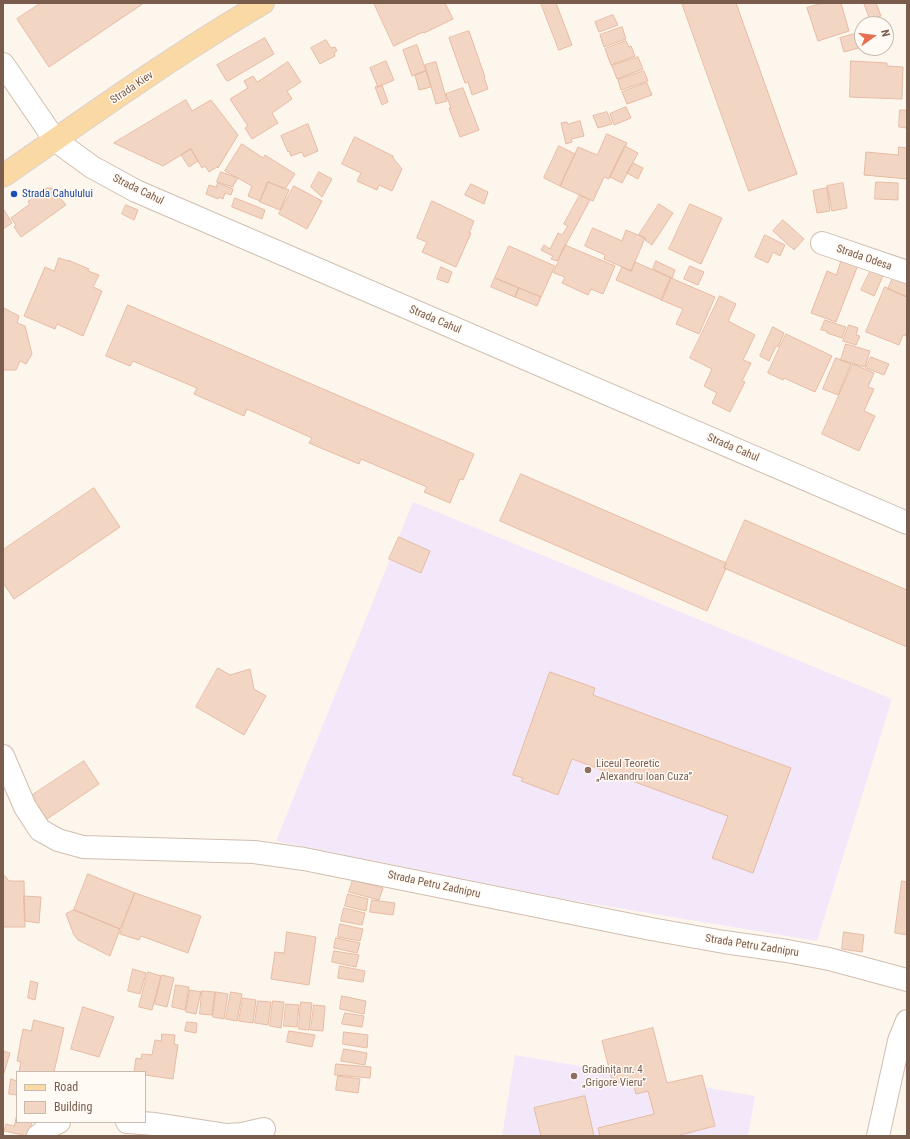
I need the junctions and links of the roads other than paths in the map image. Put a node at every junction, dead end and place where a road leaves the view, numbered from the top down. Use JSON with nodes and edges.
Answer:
{"nodes":[{"id":1,"x":263,"y":3,"type":"edge"},
{"id":2,"x":3,"y":64,"type":"edge"},
{"id":3,"x":55,"y":140,"type":"junction"},
{"id":4,"x":3,"y":176,"type":"edge"},
{"id":5,"x":822,"y":243,"type":"dead end"},
{"id":6,"x":907,"y":272,"type":"edge"},
{"id":7,"x":907,"y":523,"type":"edge"},
{"id":8,"x":3,"y":756,"type":"edge"},
{"id":9,"x":907,"y":980,"type":"edge"},
{"id":10,"x":907,"y":1021,"type":"edge"},
{"id":11,"x":57,"y":1123,"type":"edge"},
{"id":12,"x":141,"y":1123,"type":"edge"},
{"id":13,"x":264,"y":1129,"type":"dead end"},
{"id":14,"x":38,"y":1136,"type":"edge"},
{"id":15,"x":878,"y":1136,"type":"edge"}],
"edges":[{"from":1,"to":3,"type":"main road","name":"Strada Kiev"},
{"from":2,"to":3,"type":"street","name":"Strada Cahul"},
{"from":3,"to":4,"type":"main road","name":"Strada Kiev"},
{"from":3,"to":7,"type":"street","name":"Strada Cahul"},
{"from":5,"to":6,"type":"street","name":"Strada Odesa"},
{"from":8,"to":9,"type":"street","name":"Strada Petru Zadnipru"},
{"from":10,"to":15,"type":"street"},
{"from":11,"to":14,"type":"street"},
{"from":12,"to":13,"type":"street"}]}
